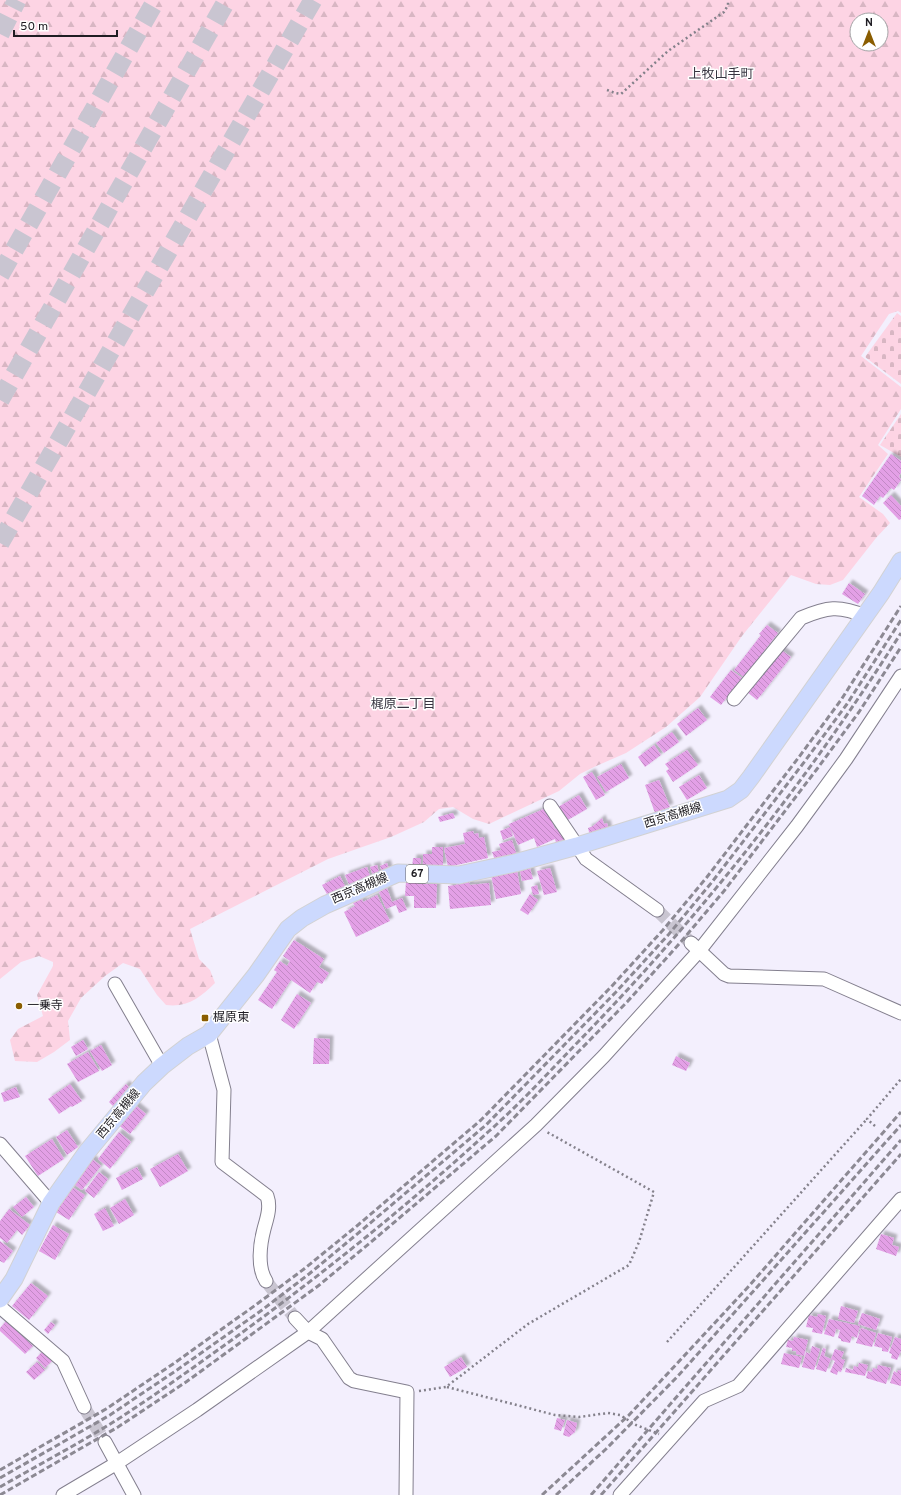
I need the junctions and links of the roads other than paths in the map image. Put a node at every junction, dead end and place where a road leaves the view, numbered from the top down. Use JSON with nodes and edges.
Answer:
{"nodes":[{"id":1,"x":901,"y":561,"type":"edge"},
{"id":2,"x":865,"y":616,"type":"junction"},
{"id":3,"x":901,"y":676,"type":"edge"},
{"id":4,"x":734,"y":699,"type":"dead end"},
{"id":5,"x":550,"y":806,"type":"dead end"},
{"id":6,"x":577,"y":846,"type":"junction"},
{"id":7,"x":657,"y":910,"type":"tunnel mouth"},
{"id":8,"x":695,"y":947,"type":"junction"},
{"id":9,"x":115,"y":984,"type":"dead end"},
{"id":10,"x":901,"y":1013,"type":"edge"},
{"id":11,"x":209,"y":1034,"type":"junction"},
{"id":12,"x":162,"y":1066,"type":"junction"},
{"id":13,"x":0,"y":1144,"type":"edge"},
{"id":14,"x":901,"y":1199,"type":"edge"},
{"id":15,"x":51,"y":1203,"type":"junction"},
{"id":16,"x":266,"y":1281,"type":"tunnel mouth"},
{"id":17,"x":0,"y":1299,"type":"edge"},
{"id":18,"x":0,"y":1306,"type":"edge"},
{"id":19,"x":295,"y":1318,"type":"tunnel mouth"},
{"id":20,"x":308,"y":1332,"type":"junction"},
{"id":21,"x":84,"y":1408,"type":"tunnel mouth"},
{"id":22,"x":105,"y":1442,"type":"tunnel mouth"},
{"id":23,"x":117,"y":1463,"type":"junction"},
{"id":24,"x":63,"y":1495,"type":"edge"},
{"id":25,"x":134,"y":1495,"type":"edge"},
{"id":26,"x":406,"y":1495,"type":"edge"},
{"id":27,"x":620,"y":1495,"type":"edge"}],
"edges":[{"from":1,"to":2,"type":"main road","name":"西京高槻線","number":"67"},
{"from":2,"to":4,"type":"street"},
{"from":2,"to":6,"type":"main road","name":"西京高槻線","number":"67"},
{"from":3,"to":8,"type":"street"},
{"from":5,"to":6,"type":"street"},
{"from":6,"to":7,"type":"street"},
{"from":6,"to":11,"type":"main road","name":"西京高槻線","number":"67"},
{"from":8,"to":10,"type":"street"},
{"from":8,"to":20,"type":"street"},
{"from":9,"to":12,"type":"street"},
{"from":11,"to":12,"type":"main road","name":"西京高槻線","number":"67"},
{"from":11,"to":16,"type":"street"},
{"from":12,"to":15,"type":"main road","name":"西京高槻線","number":"67"},
{"from":13,"to":15,"type":"street"},
{"from":14,"to":27,"type":"street"},
{"from":15,"to":17,"type":"main road","name":"西京高槻線","number":"67"},
{"from":18,"to":21,"type":"street"},
{"from":19,"to":20,"type":"street"},
{"from":20,"to":23,"type":"street"},
{"from":20,"to":26,"type":"street"},
{"from":22,"to":23,"type":"street"},
{"from":23,"to":24,"type":"street"},
{"from":23,"to":25,"type":"street"}]}
